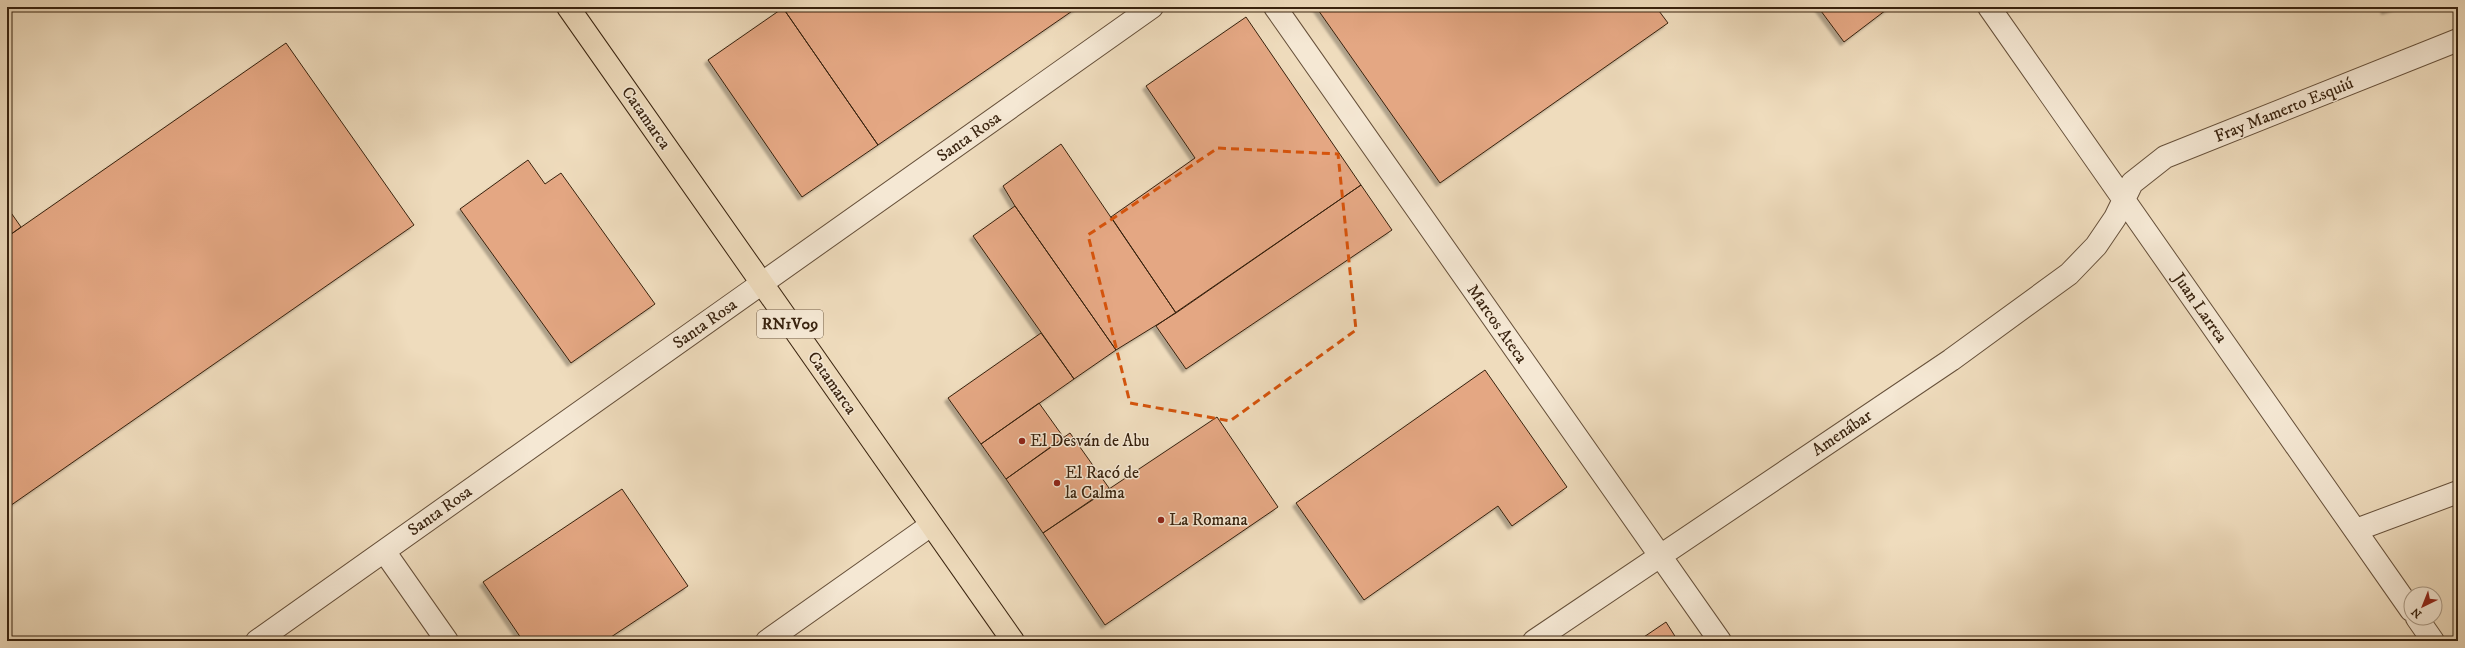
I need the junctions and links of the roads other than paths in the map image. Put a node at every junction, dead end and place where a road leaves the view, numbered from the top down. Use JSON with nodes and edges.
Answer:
{"nodes":[{"id":1,"x":568,"y":7,"type":"edge"},
{"id":2,"x":1152,"y":7,"type":"edge"},
{"id":3,"x":1275,"y":7,"type":"edge"},
{"id":4,"x":1990,"y":7,"type":"edge"},
{"id":5,"x":2458,"y":40,"type":"edge"},
{"id":6,"x":2123,"y":198,"type":"junction"},
{"id":7,"x":762,"y":283,"type":"junction"},
{"id":8,"x":2458,"y":492,"type":"edge"},
{"id":9,"x":931,"y":525,"type":"junction"},
{"id":10,"x":2356,"y":530,"type":"junction"},
{"id":11,"x":384,"y":551,"type":"junction"},
{"id":12,"x":1660,"y":555,"type":"junction"},
{"id":13,"x":2403,"y":598,"type":"edge"},
{"id":14,"x":2423,"y":626,"type":"edge"},
{"id":15,"x":257,"y":641,"type":"edge"},
{"id":16,"x":448,"y":641,"type":"edge"},
{"id":17,"x":767,"y":641,"type":"edge"},
{"id":18,"x":1013,"y":641,"type":"edge"},
{"id":19,"x":1534,"y":641,"type":"edge"},
{"id":20,"x":1720,"y":641,"type":"edge"},
{"id":21,"x":2433,"y":641,"type":"edge"}],
"edges":[{"from":1,"to":7,"type":"main road","name":"Catamarca","number":"RN1V09"},
{"from":2,"to":7,"type":"street","name":"Santa Rosa"},
{"from":3,"to":12,"type":"street","name":"Marcos Ateca"},
{"from":4,"to":6,"type":"street","name":"Juan Larrea"},
{"from":5,"to":6,"type":"street","name":"Fray Mamerto Esquiú"},
{"from":6,"to":10,"type":"street","name":"Juan Larrea"},
{"from":6,"to":12,"type":"street","name":"Amenábar"},
{"from":7,"to":9,"type":"main road","name":"Catamarca","number":"RN1V09"},
{"from":7,"to":11,"type":"street","name":"Santa Rosa"},
{"from":8,"to":10,"type":"street"},
{"from":9,"to":17,"type":"street"},
{"from":9,"to":18,"type":"main road","name":"Catamarca","number":"RN1V09"},
{"from":10,"to":13,"type":"street","name":"Juan Larrea"},
{"from":11,"to":15,"type":"street","name":"Santa Rosa"},
{"from":11,"to":16,"type":"street"},
{"from":12,"to":19,"type":"street","name":"Amenábar"},
{"from":12,"to":20,"type":"street","name":"Marcos Ateca"},
{"from":14,"to":21,"type":"street"}]}
